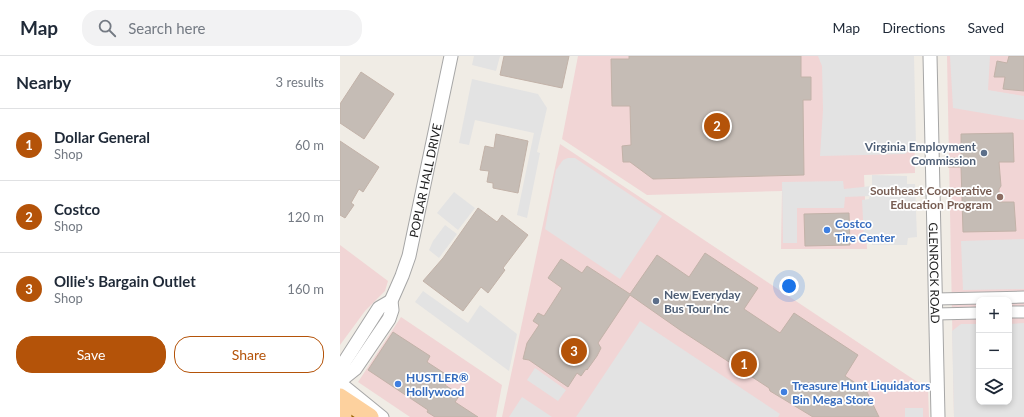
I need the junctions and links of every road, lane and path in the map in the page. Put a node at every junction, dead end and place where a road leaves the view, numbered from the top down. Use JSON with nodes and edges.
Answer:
{"nodes":[{"id":1,"x":451,"y":56,"type":"edge"},
{"id":2,"x":930,"y":56,"type":"edge"},
{"id":3,"x":1024,"y":297,"type":"edge"},
{"id":4,"x":936,"y":299,"type":"junction"},
{"id":5,"x":391,"y":301,"type":"junction"},
{"id":6,"x":1012,"y":312,"type":"edge"},
{"id":7,"x":1024,"y":312,"type":"edge"},
{"id":8,"x":976,"y":313,"type":"edge"},
{"id":9,"x":936,"y":314,"type":"junction"},
{"id":10,"x":340,"y":378,"type":"edge"},
{"id":11,"x":340,"y":381,"type":"edge"},
{"id":12,"x":340,"y":397,"type":"edge"},
{"id":13,"x":340,"y":415,"type":"edge"},
{"id":14,"x":343,"y":417,"type":"edge"},
{"id":15,"x":370,"y":417,"type":"edge"},
{"id":16,"x":383,"y":417,"type":"edge"},
{"id":17,"x":938,"y":417,"type":"edge"}],
"edges":[{"from":1,"to":5,"type":"street","name":"POPLAR HALL DRIVE"},
{"from":2,"to":4,"type":"street","name":"GLENROCK ROAD"},
{"from":3,"to":4,"type":"street"},
{"from":4,"to":9,"type":"street","name":"GLENROCK ROAD"},
{"from":5,"to":10,"type":"street","name":"POPLAR HALL DRIVE"},
{"from":5,"to":11,"type":"street","name":"POPLAR HALL DRIVE"},
{"from":6,"to":7,"type":"street"},
{"from":8,"to":9,"type":"street"},
{"from":9,"to":17,"type":"street","name":"GLENROCK ROAD"},
{"from":11,"to":16,"type":"street"},
{"from":12,"to":15,"type":"main road"},
{"from":13,"to":14,"type":"main road"}]}
